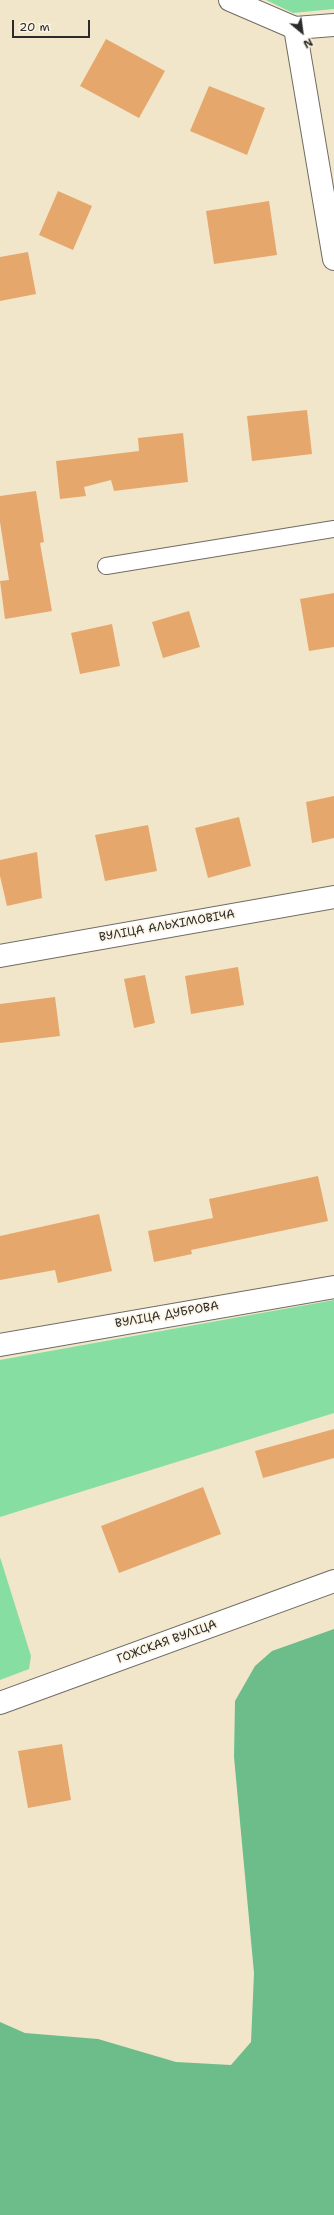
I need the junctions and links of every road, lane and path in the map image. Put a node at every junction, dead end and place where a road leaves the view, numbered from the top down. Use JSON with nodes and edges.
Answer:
{"nodes":[{"id":1,"x":230,"y":0,"type":"edge"},
{"id":2,"x":334,"y":25,"type":"edge"},
{"id":3,"x":295,"y":28,"type":"junction"},
{"id":4,"x":334,"y":259,"type":"edge"},
{"id":5,"x":334,"y":529,"type":"edge"},
{"id":6,"x":106,"y":566,"type":"dead end"},
{"id":7,"x":334,"y":897,"type":"edge"},
{"id":8,"x":0,"y":956,"type":"edge"},
{"id":9,"x":334,"y":1287,"type":"edge"},
{"id":10,"x":0,"y":1345,"type":"edge"},
{"id":11,"x":334,"y":1581,"type":"edge"},
{"id":12,"x":0,"y":1703,"type":"edge"}],
"edges":[{"from":1,"to":3,"type":"street"},
{"from":2,"to":3,"type":"street"},
{"from":3,"to":4,"type":"street"},
{"from":5,"to":6,"type":"lane"},
{"from":7,"to":8,"type":"street","name":"ВУЛІЦА АЛЬХІМОВІЧА"},
{"from":9,"to":10,"type":"street","name":"ВУЛІЦА ДУБРОВА"},
{"from":11,"to":12,"type":"street","name":"ГОЖСКАЯ ВУЛІЦА"}]}
